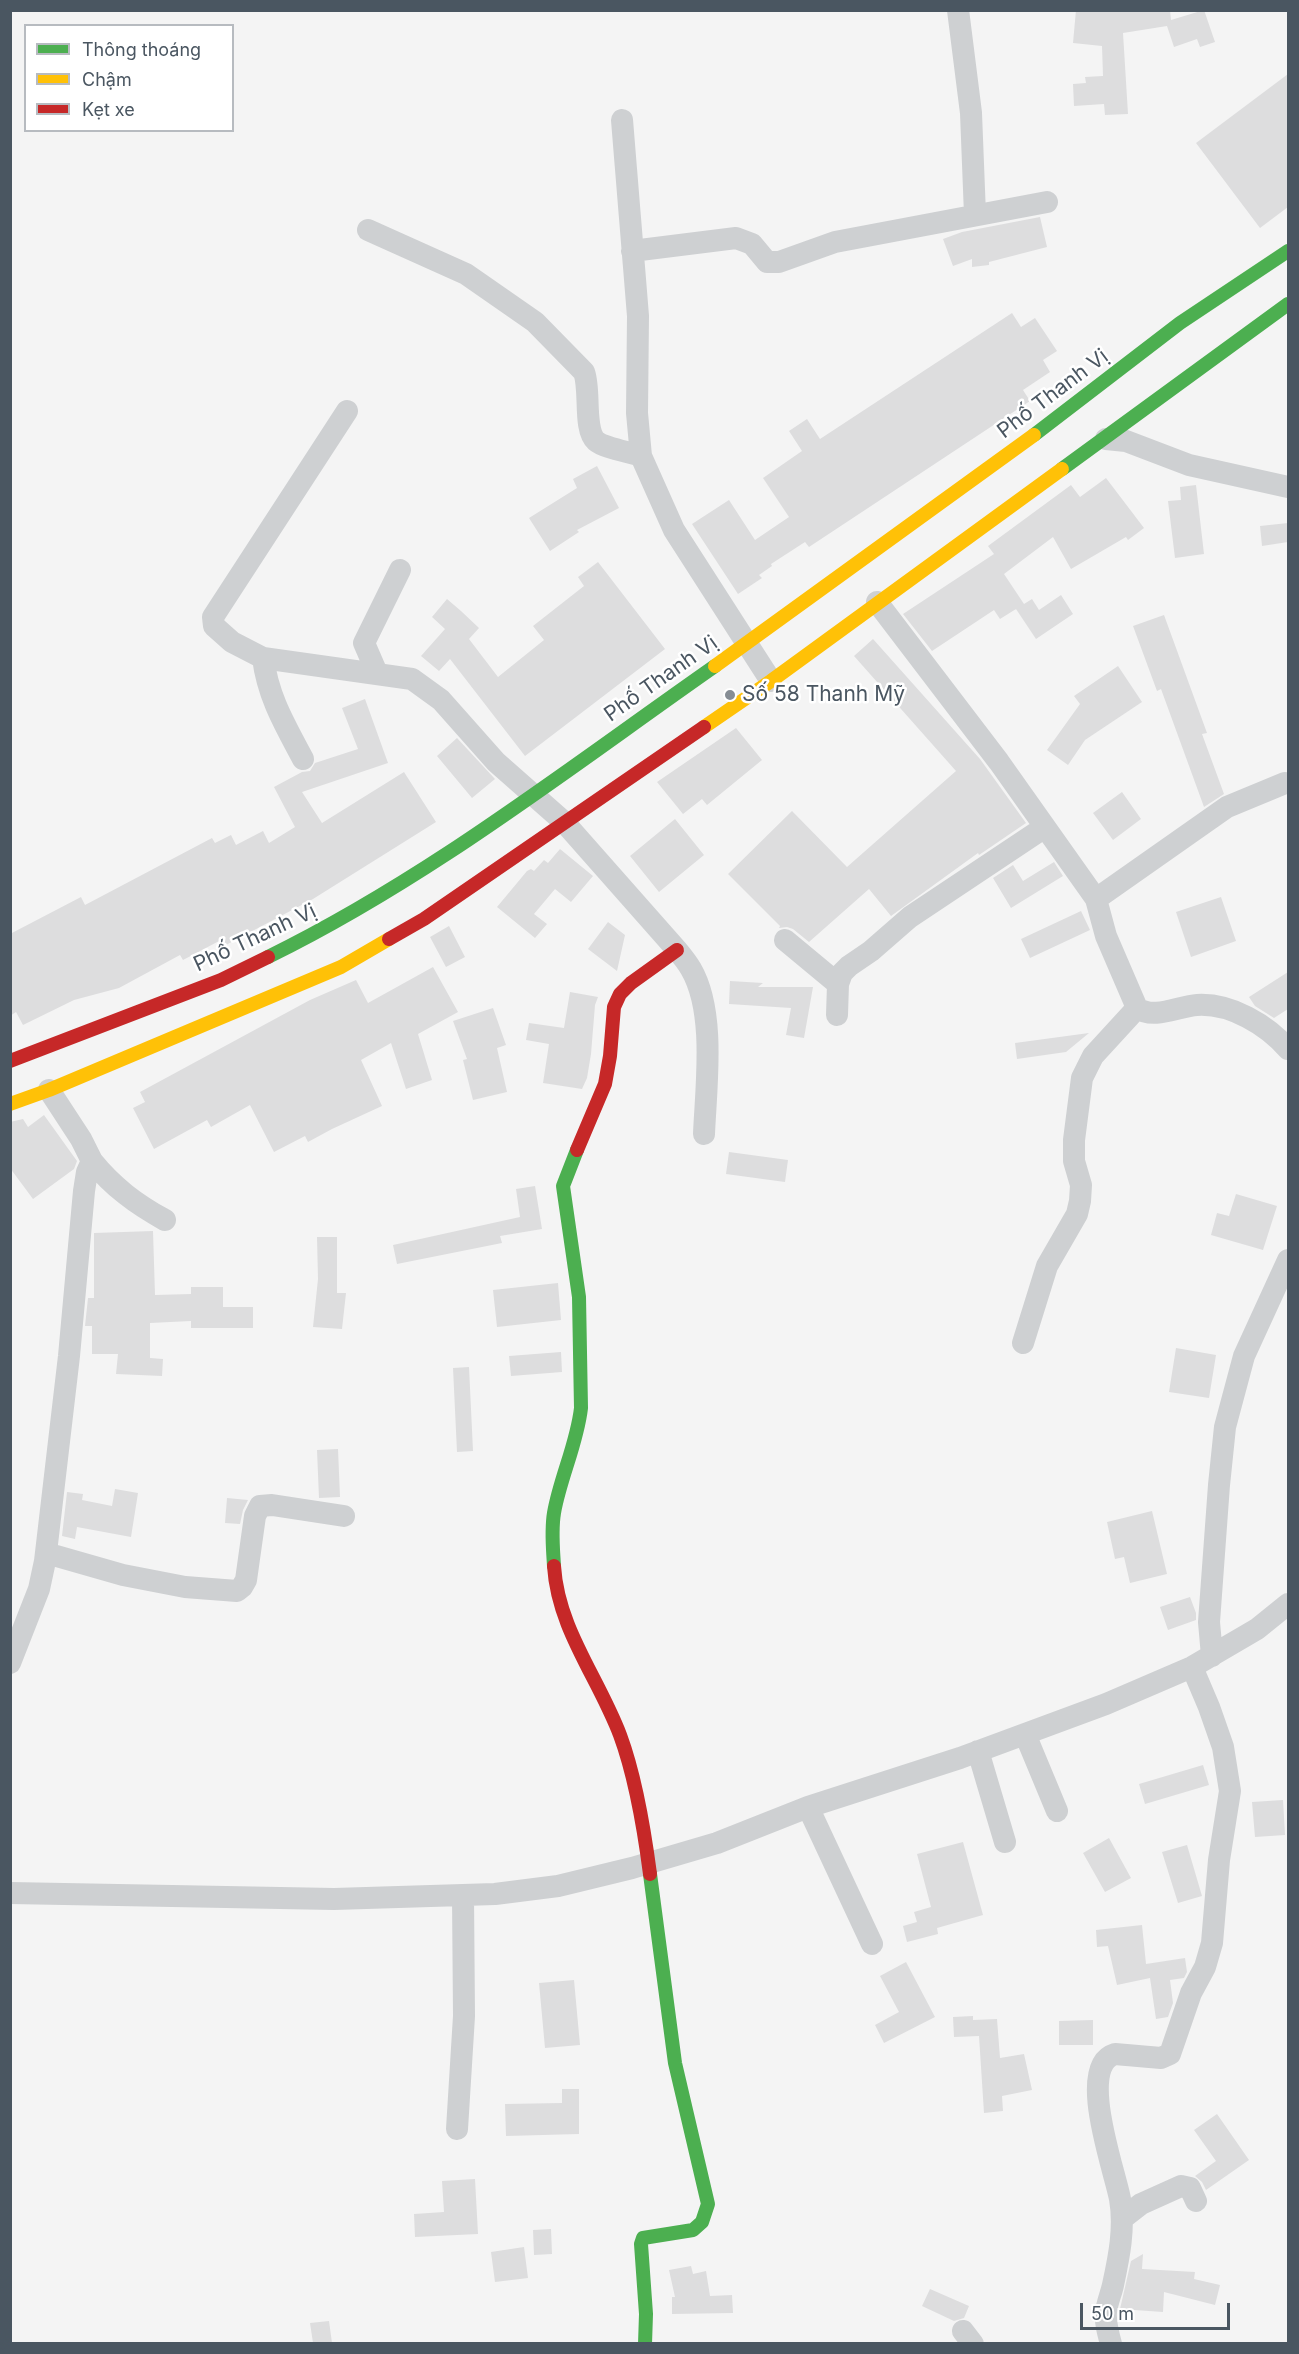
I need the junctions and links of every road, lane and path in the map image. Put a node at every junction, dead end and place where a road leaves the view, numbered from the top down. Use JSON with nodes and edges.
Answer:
{"nodes":[{"id":1,"x":958,"y":10,"type":"edge"},
{"id":2,"x":622,"y":120,"type":"dead end"},
{"id":3,"x":1047,"y":202,"type":"dead end"},
{"id":4,"x":975,"y":215,"type":"junction"},
{"id":5,"x":368,"y":230,"type":"dead end"},
{"id":6,"x":632,"y":251,"type":"junction"},
{"id":7,"x":1288,"y":251,"type":"edge"},
{"id":8,"x":1288,"y":304,"type":"edge"},
{"id":9,"x":347,"y":411,"type":"dead end"},
{"id":10,"x":1106,"y":439,"type":"junction"},
{"id":11,"x":641,"y":456,"type":"junction"},
{"id":12,"x":1288,"y":487,"type":"edge"},
{"id":13,"x":400,"y":570,"type":"dead end"},
{"id":14,"x":877,"y":602,"type":"junction"},
{"id":15,"x":747,"y":644,"type":"junction"},
{"id":16,"x":263,"y":658,"type":"junction"},
{"id":17,"x":377,"y":673,"type":"junction"},
{"id":18,"x":771,"y":681,"type":"junction"},
{"id":19,"x":303,"y":759,"type":"dead end"},
{"id":20,"x":1285,"y":783,"type":"dead end"},
{"id":21,"x":534,"y":796,"type":"junction"},
{"id":22,"x":564,"y":822,"type":"junction"},
{"id":23,"x":1045,"y":827,"type":"junction"},
{"id":24,"x":1096,"y":899,"type":"junction"},
{"id":25,"x":785,"y":940,"type":"dead end"},
{"id":26,"x":677,"y":950,"type":"junction"},
{"id":27,"x":838,"y":984,"type":"junction"},
{"id":28,"x":1137,"y":1008,"type":"junction"},
{"id":29,"x":837,"y":1015,"type":"dead end"},
{"id":30,"x":1288,"y":1049,"type":"edge"},
{"id":31,"x":10,"y":1061,"type":"edge"},
{"id":32,"x":48,"y":1090,"type":"junction"},
{"id":33,"x":10,"y":1104,"type":"edge"},
{"id":34,"x":704,"y":1134,"type":"dead end"},
{"id":35,"x":92,"y":1161,"type":"junction"},
{"id":36,"x":165,"y":1220,"type":"dead end"},
{"id":37,"x":1288,"y":1260,"type":"edge"},
{"id":38,"x":1023,"y":1343,"type":"dead end"},
{"id":39,"x":344,"y":1516,"type":"dead end"},
{"id":40,"x":46,"y":1553,"type":"junction"},
{"id":41,"x":1288,"y":1604,"type":"edge"},
{"id":42,"x":1212,"y":1656,"type":"junction"},
{"id":43,"x":10,"y":1663,"type":"edge"},
{"id":44,"x":1192,"y":1667,"type":"junction"},
{"id":45,"x":1025,"y":1734,"type":"junction"},
{"id":46,"x":978,"y":1751,"type":"junction"},
{"id":47,"x":808,"y":1807,"type":"junction"},
{"id":48,"x":1056,"y":1810,"type":"dead end"},
{"id":49,"x":1005,"y":1842,"type":"dead end"},
{"id":50,"x":649,"y":1863,"type":"junction"},
{"id":51,"x":10,"y":1893,"type":"edge"},
{"id":52,"x":464,"y":1896,"type":"junction"},
{"id":53,"x":872,"y":1944,"type":"dead end"},
{"id":54,"x":457,"y":2129,"type":"dead end"},
{"id":55,"x":1196,"y":2201,"type":"dead end"},
{"id":56,"x":1122,"y":2218,"type":"junction"},
{"id":57,"x":645,"y":2343,"type":"edge"},
{"id":58,"x":1111,"y":2343,"type":"edge"}],
"edges":[{"from":1,"to":4,"type":"street"},
{"from":2,"to":6,"type":"street"},
{"from":3,"to":4,"type":"street"},
{"from":4,"to":6,"type":"street"},
{"from":5,"to":11,"type":"street"},
{"from":6,"to":11,"type":"street"},
{"from":7,"to":15,"type":"main road","name":"Phố Thanh Vị"},
{"from":8,"to":10,"type":"main road"},
{"from":9,"to":16,"type":"street"},
{"from":10,"to":12,"type":"street"},
{"from":10,"to":14,"type":"main road"},
{"from":11,"to":15,"type":"street"},
{"from":13,"to":17,"type":"street"},
{"from":14,"to":18,"type":"main road"},
{"from":14,"to":23,"type":"street"},
{"from":15,"to":18,"type":"street"},
{"from":15,"to":21,"type":"main road","name":"Phố Thanh Vị"},
{"from":16,"to":17,"type":"street"},
{"from":16,"to":19,"type":"street"},
{"from":17,"to":21,"type":"street"},
{"from":18,"to":22,"type":"main road"},
{"from":20,"to":24,"type":"street"},
{"from":21,"to":22,"type":"street"},
{"from":21,"to":31,"type":"main road","name":"Phố Thanh Vị"},
{"from":22,"to":26,"type":"street"},
{"from":22,"to":32,"type":"main road"},
{"from":23,"to":24,"type":"street"},
{"from":23,"to":27,"type":"street"},
{"from":24,"to":28,"type":"street"},
{"from":25,"to":27,"type":"street"},
{"from":26,"to":34,"type":"street"},
{"from":26,"to":50,"type":"main road"},
{"from":27,"to":29,"type":"street"},
{"from":28,"to":30,"type":"street"},
{"from":28,"to":38,"type":"street"},
{"from":32,"to":33,"type":"main road"},
{"from":32,"to":35,"type":"street"},
{"from":35,"to":36,"type":"street"},
{"from":35,"to":40,"type":"street"},
{"from":37,"to":42,"type":"street"},
{"from":39,"to":40,"type":"street"},
{"from":40,"to":43,"type":"street"},
{"from":41,"to":42,"type":"street"},
{"from":42,"to":44,"type":"street"},
{"from":44,"to":45,"type":"street"},
{"from":44,"to":56,"type":"street"},
{"from":45,"to":46,"type":"street"},
{"from":45,"to":48,"type":"street"},
{"from":46,"to":47,"type":"street"},
{"from":46,"to":49,"type":"street"},
{"from":47,"to":50,"type":"street"},
{"from":47,"to":53,"type":"street"},
{"from":50,"to":52,"type":"street"},
{"from":50,"to":57,"type":"main road"},
{"from":51,"to":52,"type":"street"},
{"from":52,"to":54,"type":"street"},
{"from":55,"to":56,"type":"street"},
{"from":56,"to":58,"type":"street"}]}
